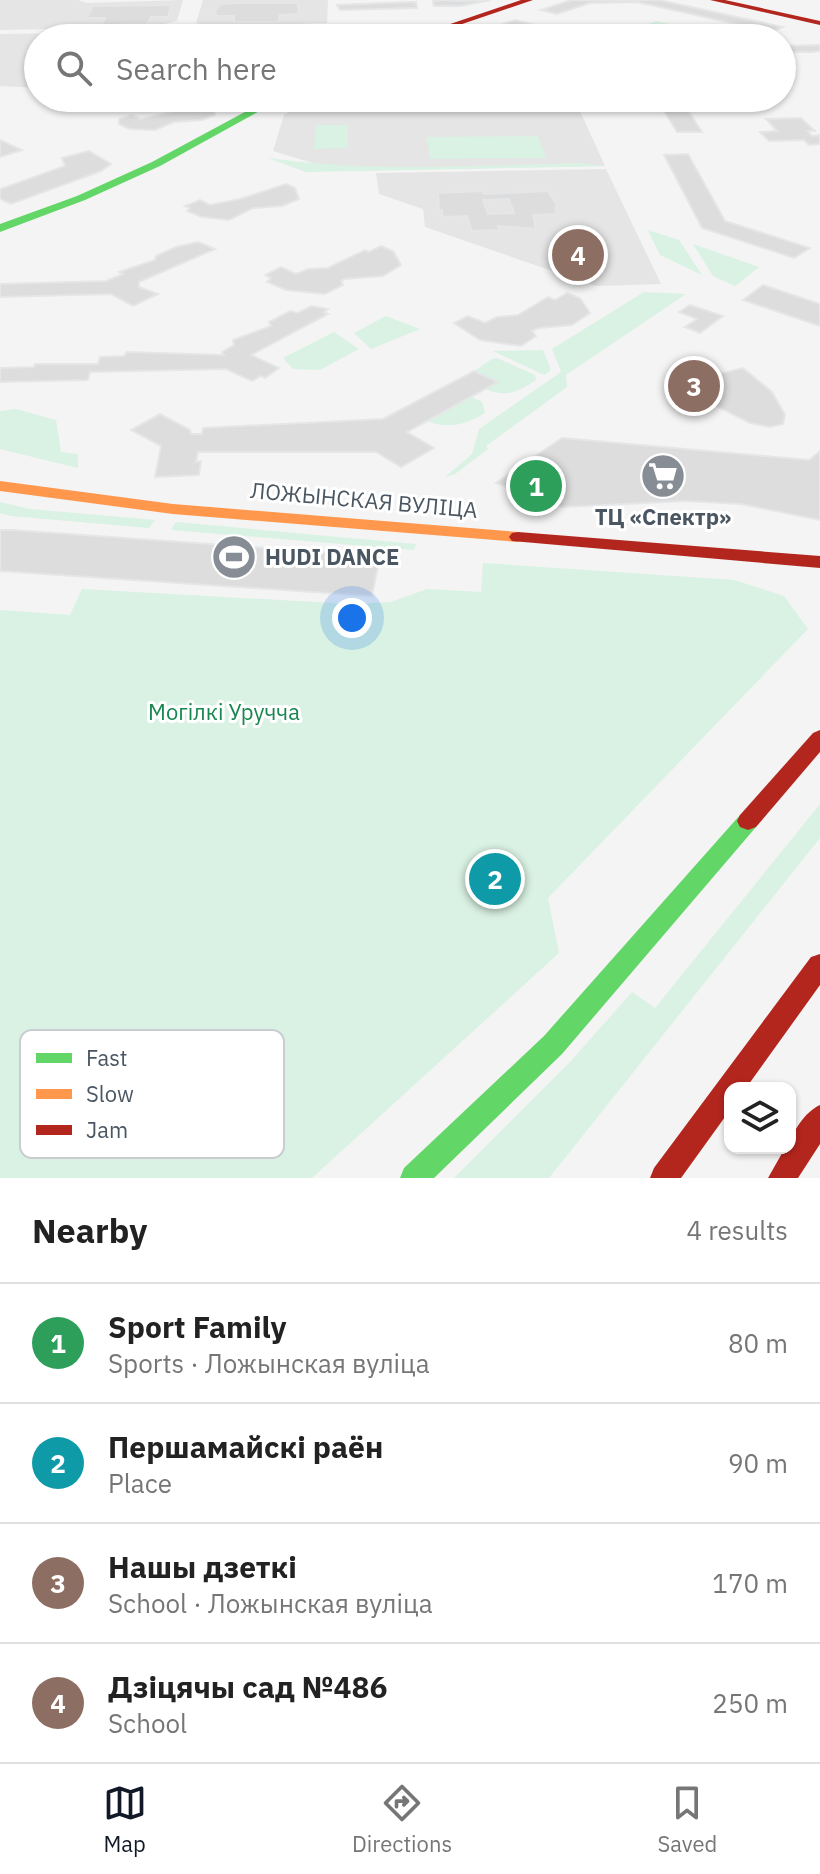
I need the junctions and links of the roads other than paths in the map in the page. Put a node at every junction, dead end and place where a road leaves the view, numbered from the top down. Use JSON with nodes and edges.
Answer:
{"nodes":[{"id":1,"x":529,"y":0,"type":"edge"},
{"id":2,"x":714,"y":0,"type":"edge"},
{"id":3,"x":820,"y":23,"type":"edge"},
{"id":4,"x":456,"y":24,"type":"edge"},
{"id":5,"x":252,"y":112,"type":"edge"},
{"id":6,"x":0,"y":228,"type":"edge"},
{"id":7,"x":0,"y":486,"type":"edge"},
{"id":8,"x":820,"y":562,"type":"edge"},
{"id":9,"x":820,"y":738,"type":"edge"},
{"id":10,"x":820,"y":965,"type":"edge"},
{"id":11,"x":820,"y":1119,"type":"edge"},
{"id":12,"x":414,"y":1178,"type":"edge"},
{"id":13,"x":664,"y":1178,"type":"edge"},
{"id":14,"x":782,"y":1178,"type":"edge"}],
"edges":[{"from":1,"to":4,"type":"main road"},
{"from":2,"to":3,"type":"main road"},
{"from":5,"to":6,"type":"main road"},
{"from":7,"to":8,"type":"main road","name":"ЛОЖЫНСКАЯ ВУЛІЦА"},
{"from":9,"to":12,"type":"main road"},
{"from":10,"to":13,"type":"main road"},
{"from":11,"to":14,"type":"main road"}]}
